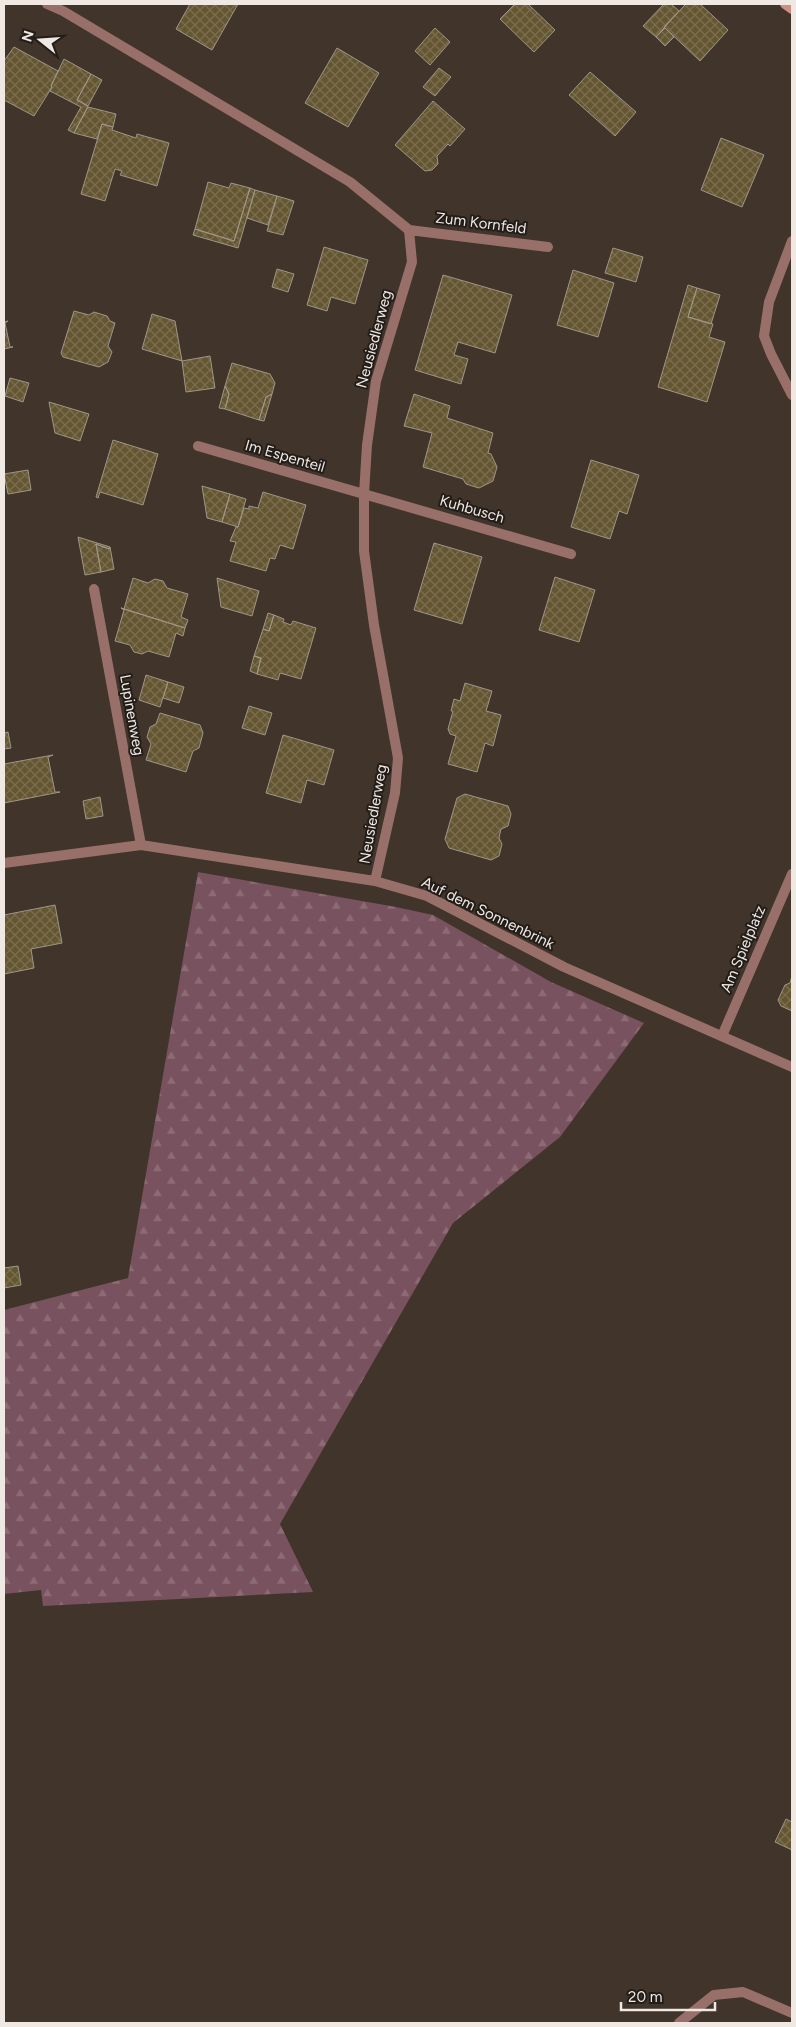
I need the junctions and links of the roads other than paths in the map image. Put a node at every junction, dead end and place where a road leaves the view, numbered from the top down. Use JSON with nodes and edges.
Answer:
{"nodes":[{"id":1,"x":47,"y":4,"type":"edge"},
{"id":2,"x":785,"y":4,"type":"edge"},
{"id":3,"x":792,"y":9,"type":"edge"},
{"id":4,"x":409,"y":230,"type":"junction"},
{"id":5,"x":792,"y":241,"type":"edge"},
{"id":6,"x":548,"y":247,"type":"dead end"},
{"id":7,"x":792,"y":395,"type":"edge"},
{"id":8,"x":198,"y":446,"type":"dead end"},
{"id":9,"x":364,"y":494,"type":"junction"},
{"id":10,"x":571,"y":554,"type":"dead end"},
{"id":11,"x":94,"y":589,"type":"dead end"},
{"id":12,"x":141,"y":845,"type":"junction"},
{"id":13,"x":4,"y":863,"type":"edge"},
{"id":14,"x":792,"y":874,"type":"edge"},
{"id":15,"x":376,"y":881,"type":"junction"},
{"id":16,"x":722,"y":1036,"type":"junction"},
{"id":17,"x":792,"y":1066,"type":"edge"},
{"id":18,"x":792,"y":2012,"type":"edge"},
{"id":19,"x":679,"y":2023,"type":"edge"}],
"edges":[{"from":1,"to":4,"type":"street"},
{"from":2,"to":3,"type":"main road"},
{"from":4,"to":6,"type":"street","name":"Zum Kornfeld"},
{"from":4,"to":9,"type":"street","name":"Neusiedlerweg"},
{"from":5,"to":7,"type":"street"},
{"from":8,"to":9,"type":"street","name":"Im Espenteil"},
{"from":9,"to":10,"type":"street","name":"Kuhbusch"},
{"from":9,"to":15,"type":"street","name":"Neusiedlerweg"},
{"from":11,"to":12,"type":"street","name":"Lupinenweg"},
{"from":12,"to":13,"type":"street","name":"Auf dem Sonnenbrink"},
{"from":12,"to":15,"type":"street","name":"Auf dem Sonnenbrink"},
{"from":14,"to":16,"type":"street","name":"Am Spielplatz"},
{"from":15,"to":16,"type":"street","name":"Auf dem Sonnenbrink"},
{"from":16,"to":17,"type":"street","name":"Auf dem Sonnenbrink"},
{"from":18,"to":19,"type":"street"}]}
